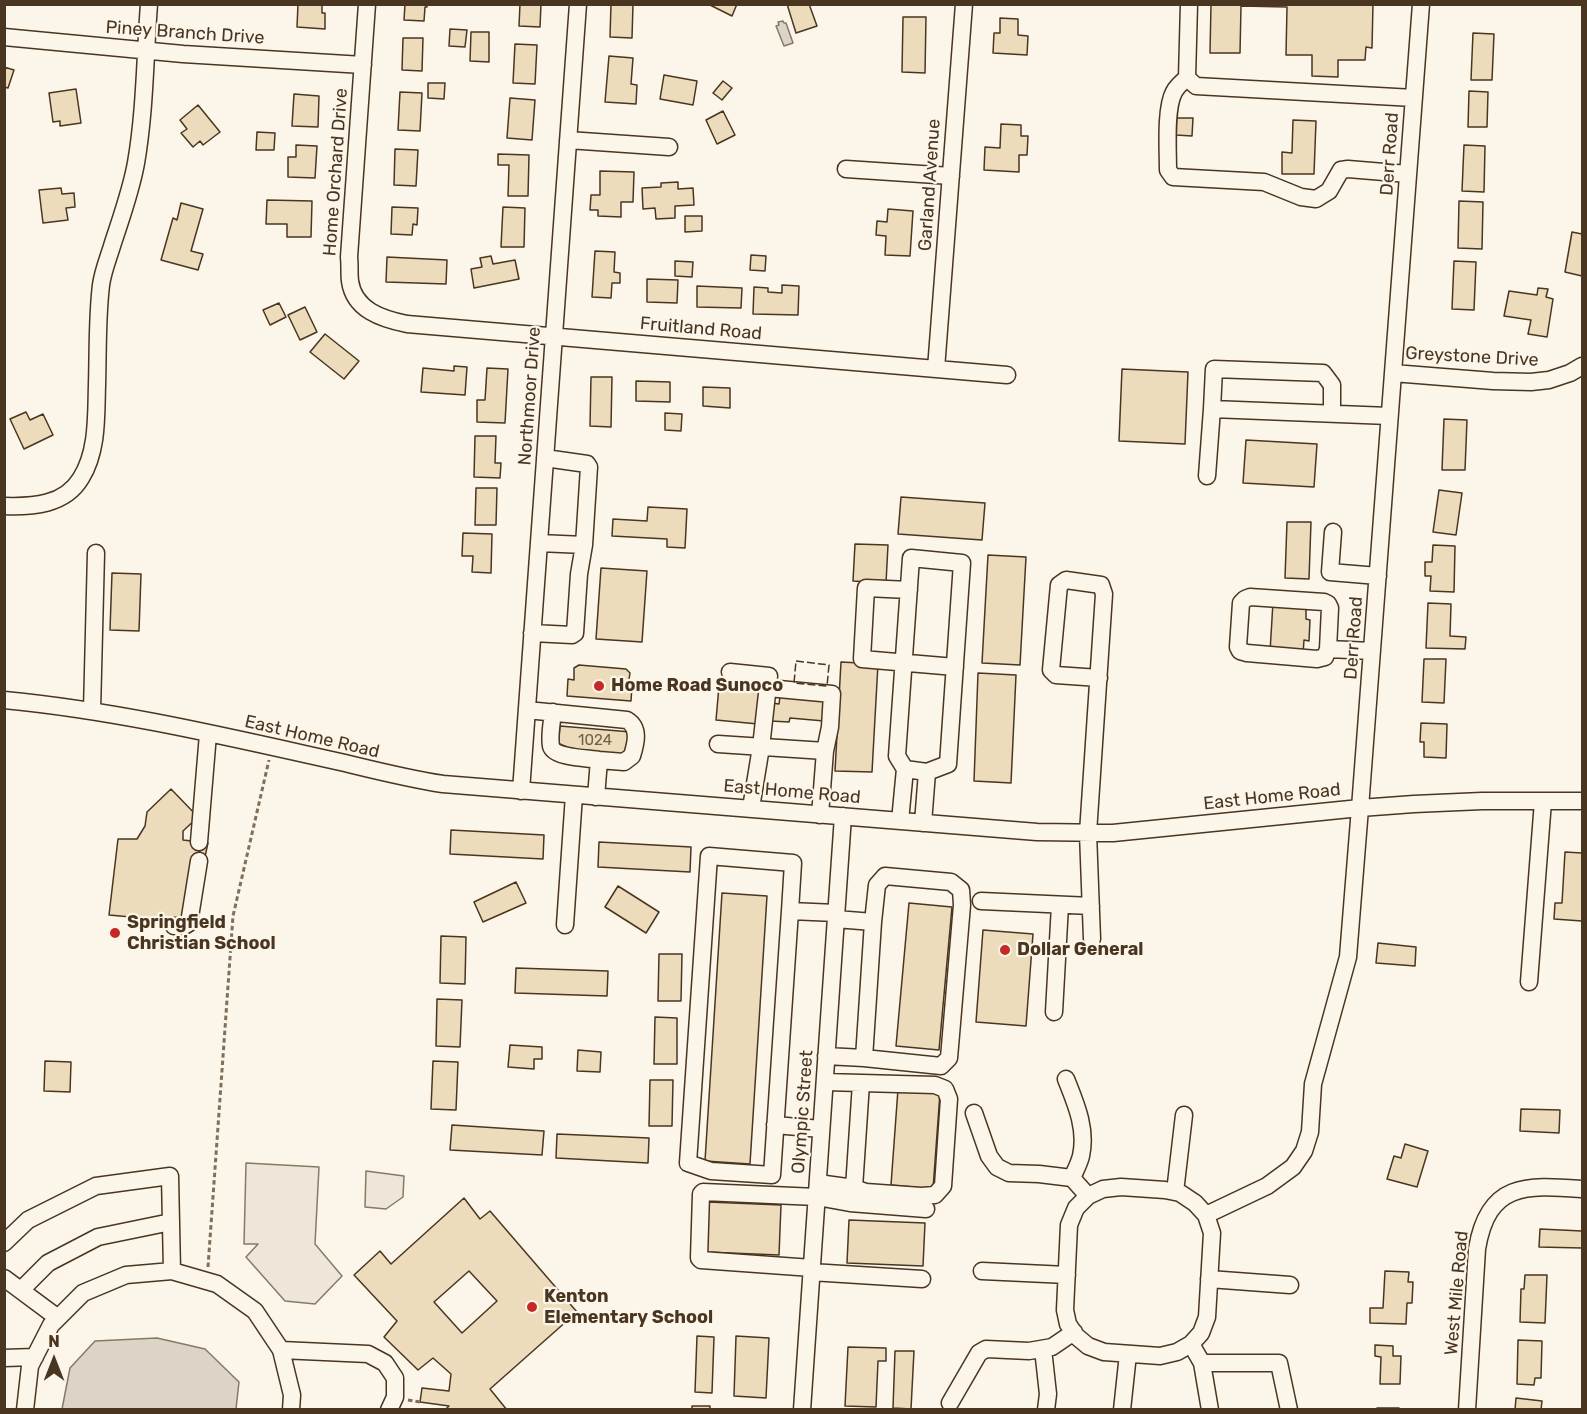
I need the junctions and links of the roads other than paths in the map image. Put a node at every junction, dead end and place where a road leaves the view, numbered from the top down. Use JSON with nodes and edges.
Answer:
{"nodes":[{"id":1,"x":149,"y":4,"type":"edge"},
{"id":2,"x":367,"y":4,"type":"edge"},
{"id":3,"x":578,"y":4,"type":"edge"},
{"id":4,"x":964,"y":4,"type":"edge"},
{"id":5,"x":1189,"y":4,"type":"edge"},
{"id":6,"x":1421,"y":4,"type":"edge"},
{"id":7,"x":4,"y":37,"type":"edge"},
{"id":8,"x":146,"y":50,"type":"junction"},
{"id":9,"x":363,"y":65,"type":"junction"},
{"id":10,"x":1187,"y":78,"type":"junction"},
{"id":11,"x":1414,"y":98,"type":"junction"},
{"id":12,"x":568,"y":140,"type":"junction"},
{"id":13,"x":669,"y":147,"type":"dead end"},
{"id":14,"x":846,"y":169,"type":"dead end"},
{"id":15,"x":1408,"y":174,"type":"junction"},
{"id":16,"x":951,"y":176,"type":"junction"},
{"id":17,"x":392,"y":321,"type":"joint"},
{"id":18,"x":554,"y":336,"type":"junction"},
{"id":19,"x":1582,"y":366,"type":"edge"},
{"id":20,"x":936,"y":369,"type":"junction"},
{"id":21,"x":1393,"y":373,"type":"junction"},
{"id":22,"x":1007,"y":375,"type":"dead end"},
{"id":23,"x":1212,"y":409,"type":"junction"},
{"id":24,"x":1332,"y":413,"type":"junction"},
{"id":25,"x":1389,"y":416,"type":"junction"},
{"id":26,"x":545,"y":458,"type":"junction"},
{"id":27,"x":1207,"y":476,"type":"dead end"},
{"id":28,"x":4,"y":506,"type":"edge"},
{"id":29,"x":1334,"y":532,"type":"dead end"},
{"id":30,"x":539,"y":543,"type":"junction"},
{"id":31,"x":584,"y":545,"type":"junction"},
{"id":32,"x":96,"y":553,"type":"dead end"},
{"id":33,"x":1378,"y":576,"type":"junction"},
{"id":34,"x":909,"y":590,"type":"junction"},
{"id":35,"x":532,"y":633,"type":"junction"},
{"id":36,"x":1328,"y":649,"type":"junction"},
{"id":37,"x":1372,"y":651,"type":"junction"},
{"id":38,"x":904,"y":663,"type":"junction"},
{"id":39,"x":955,"y":667,"type":"junction"},
{"id":40,"x":730,"y":672,"type":"dead end"},
{"id":41,"x":1099,"y":678,"type":"junction"},
{"id":42,"x":768,"y":688,"type":"junction"},
{"id":43,"x":4,"y":700,"type":"edge"},
{"id":44,"x":527,"y":710,"type":"junction"},
{"id":45,"x":92,"y":711,"type":"junction"},
{"id":46,"x":553,"y":712,"type":"junction"},
{"id":47,"x":208,"y":734,"type":"junction"},
{"id":48,"x":718,"y":744,"type":"dead end"},
{"id":49,"x":761,"y":747,"type":"junction"},
{"id":50,"x":825,"y":751,"type":"junction"},
{"id":51,"x":599,"y":760,"type":"junction"},
{"id":52,"x":905,"y":769,"type":"junction"},
{"id":53,"x":927,"y":772,"type":"junction"},
{"id":54,"x":521,"y":791,"type":"junction"},
{"id":55,"x":574,"y":795,"type":"junction"},
{"id":56,"x":596,"y":797,"type":"junction"},
{"id":57,"x":1543,"y":801,"type":"junction"},
{"id":58,"x":1582,"y":801,"type":"edge"},
{"id":59,"x":751,"y":808,"type":"junction"},
{"id":60,"x":1360,"y":808,"type":"junction"},
{"id":61,"x":820,"y":815,"type":"junction"},
{"id":62,"x":843,"y":816,"type":"junction"},
{"id":63,"x":900,"y":821,"type":"junction"},
{"id":64,"x":922,"y":823,"type":"junction"},
{"id":65,"x":1088,"y":833,"type":"junction"},
{"id":66,"x":199,"y":842,"type":"dead end"},
{"id":67,"x":199,"y":861,"type":"dead end"},
{"id":68,"x":981,"y":901,"type":"dead end"},
{"id":69,"x":1060,"y":905,"type":"junction"},
{"id":70,"x":1090,"y":906,"type":"junction"},
{"id":71,"x":790,"y":911,"type":"junction"},
{"id":72,"x":836,"y":916,"type":"junction"},
{"id":73,"x":873,"y":922,"type":"junction"},
{"id":74,"x":565,"y":925,"type":"dead end"},
{"id":75,"x":174,"y":926,"type":"dead end"},
{"id":76,"x":1092,"y":939,"type":"dead end"},
{"id":77,"x":1528,"y":982,"type":"dead end"},
{"id":78,"x":1054,"y":1012,"type":"dead end"},
{"id":79,"x":826,"y":1056,"type":"junction"},
{"id":80,"x":864,"y":1058,"type":"junction"},
{"id":81,"x":1066,"y":1079,"type":"dead end"},
{"id":82,"x":825,"y":1082,"type":"junction"},
{"id":83,"x":861,"y":1083,"type":"junction"},
{"id":84,"x":974,"y":1113,"type":"dead end"},
{"id":85,"x":1184,"y":1115,"type":"dead end"},
{"id":86,"x":775,"y":1125,"type":"junction"},
{"id":87,"x":821,"y":1129,"type":"junction"},
{"id":88,"x":1072,"y":1178,"type":"junction"},
{"id":89,"x":854,"y":1188,"type":"junction"},
{"id":90,"x":1582,"y":1189,"type":"edge"},
{"id":91,"x":817,"y":1190,"type":"junction"},
{"id":92,"x":1175,"y":1192,"type":"junction"},
{"id":93,"x":1088,"y":1196,"type":"junction"},
{"id":94,"x":926,"y":1209,"type":"dead end"},
{"id":95,"x":1206,"y":1215,"type":"junction"},
{"id":96,"x":171,"y":1222,"type":"junction"},
{"id":97,"x":4,"y":1242,"type":"edge"},
{"id":98,"x":812,"y":1270,"type":"junction"},
{"id":99,"x":172,"y":1271,"type":"junction"},
{"id":100,"x":982,"y":1271,"type":"dead end"},
{"id":101,"x":1067,"y":1275,"type":"junction"},
{"id":102,"x":4,"y":1278,"type":"edge"},
{"id":103,"x":1209,"y":1279,"type":"junction"},
{"id":104,"x":922,"y":1280,"type":"dead end"},
{"id":105,"x":1290,"y":1285,"type":"dead end"},
{"id":106,"x":21,"y":1290,"type":"junction"},
{"id":107,"x":58,"y":1318,"type":"junction"},
{"id":108,"x":1074,"y":1332,"type":"junction"},
{"id":109,"x":1191,"y":1344,"type":"junction"},
{"id":110,"x":1042,"y":1349,"type":"junction"},
{"id":111,"x":281,"y":1350,"type":"junction"},
{"id":112,"x":1128,"y":1354,"type":"junction"},
{"id":113,"x":35,"y":1357,"type":"junction"},
{"id":114,"x":4,"y":1358,"type":"edge"},
{"id":115,"x":1202,"y":1363,"type":"junction"},
{"id":116,"x":950,"y":1403,"type":"dead end"},
{"id":117,"x":25,"y":1410,"type":"edge"},
{"id":118,"x":291,"y":1410,"type":"edge"},
{"id":119,"x":389,"y":1410,"type":"edge"},
{"id":120,"x":802,"y":1410,"type":"edge"},
{"id":121,"x":1046,"y":1410,"type":"edge"},
{"id":122,"x":1122,"y":1410,"type":"edge"},
{"id":123,"x":1210,"y":1410,"type":"edge"},
{"id":124,"x":1289,"y":1410,"type":"edge"},
{"id":125,"x":1467,"y":1410,"type":"edge"}],
"edges":[{"from":1,"to":8,"type":"street"},
{"from":2,"to":9,"type":"street","name":"Home Orchard Drive"},
{"from":3,"to":12,"type":"street","name":"Northmoor Drive"},
{"from":4,"to":16,"type":"street","name":"Garland Avenue"},
{"from":5,"to":10,"type":"street"},
{"from":6,"to":11,"type":"street","name":"Derr Road"},
{"from":7,"to":8,"type":"street","name":"Piney Branch Drive"},
{"from":8,"to":9,"type":"street","name":"Piney Branch Drive"},
{"from":8,"to":28,"type":"street"},
{"from":9,"to":17,"type":"street","name":"Home Orchard Drive"},
{"from":10,"to":11,"type":"street"},
{"from":10,"to":15,"type":"street"},
{"from":11,"to":15,"type":"street","name":"Derr Road"},
{"from":12,"to":13,"type":"street"},
{"from":12,"to":18,"type":"street","name":"Northmoor Drive"},
{"from":14,"to":16,"type":"street"},
{"from":15,"to":21,"type":"street","name":"Derr Road"},
{"from":16,"to":20,"type":"street","name":"Garland Avenue"},
{"from":17,"to":18,"type":"street","name":"Fruitland Road"},
{"from":18,"to":20,"type":"street","name":"Fruitland Road"},
{"from":18,"to":26,"type":"street","name":"Northmoor Drive"},
{"from":19,"to":21,"type":"street","name":"Greystone Drive"},
{"from":20,"to":22,"type":"street","name":"Fruitland Road"},
{"from":21,"to":25,"type":"street","name":"Derr Road"},
{"from":23,"to":24,"type":"street"},
{"from":23,"to":24,"type":"street"},
{"from":23,"to":27,"type":"street"},
{"from":24,"to":25,"type":"street"},
{"from":25,"to":33,"type":"street","name":"Derr Road"},
{"from":26,"to":30,"type":"street","name":"Northmoor Drive"},
{"from":26,"to":31,"type":"street"},
{"from":29,"to":33,"type":"street"},
{"from":30,"to":31,"type":"street"},
{"from":30,"to":35,"type":"street","name":"Northmoor Drive"},
{"from":31,"to":35,"type":"street"},
{"from":32,"to":45,"type":"street"},
{"from":33,"to":37,"type":"street","name":"Derr Road"},
{"from":34,"to":38,"type":"street"},
{"from":34,"to":38,"type":"street"},
{"from":34,"to":39,"type":"street"},
{"from":35,"to":44,"type":"street","name":"Northmoor Drive"},
{"from":36,"to":36,"type":"street"},
{"from":36,"to":37,"type":"street"},
{"from":37,"to":60,"type":"street","name":"Derr Road"},
{"from":38,"to":39,"type":"street"},
{"from":38,"to":52,"type":"street"},
{"from":39,"to":53,"type":"street"},
{"from":40,"to":42,"type":"street"},
{"from":41,"to":41,"type":"street"},
{"from":41,"to":65,"type":"street"},
{"from":42,"to":49,"type":"street"},
{"from":42,"to":50,"type":"street"},
{"from":43,"to":45,"type":"street","name":"East Home Road"},
{"from":44,"to":46,"type":"street"},
{"from":44,"to":54,"type":"street","name":"Northmoor Drive"},
{"from":45,"to":47,"type":"street","name":"East Home Road"},
{"from":46,"to":51,"type":"street"},
{"from":46,"to":51,"type":"street"},
{"from":47,"to":54,"type":"street","name":"East Home Road"},
{"from":47,"to":66,"type":"street"},
{"from":48,"to":49,"type":"street"},
{"from":49,"to":50,"type":"street"},
{"from":49,"to":59,"type":"street"},
{"from":50,"to":61,"type":"street"},
{"from":51,"to":56,"type":"street"},
{"from":52,"to":53,"type":"street"},
{"from":52,"to":63,"type":"street"},
{"from":53,"to":64,"type":"street"},
{"from":54,"to":55,"type":"street","name":"East Home Road"},
{"from":55,"to":56,"type":"street","name":"East Home Road"},
{"from":55,"to":74,"type":"street"},
{"from":56,"to":59,"type":"street","name":"East Home Road"},
{"from":57,"to":58,"type":"street","name":"East Home Road"},
{"from":57,"to":60,"type":"street","name":"East Home Road"},
{"from":57,"to":77,"type":"street"},
{"from":59,"to":61,"type":"street","name":"East Home Road"},
{"from":60,"to":65,"type":"street","name":"East Home Road"},
{"from":60,"to":95,"type":"street","name":"Derr Road"},
{"from":61,"to":62,"type":"street","name":"East Home Road"},
{"from":62,"to":63,"type":"street","name":"East Home Road"},
{"from":62,"to":72,"type":"street","name":"Olympic Street"},
{"from":63,"to":64,"type":"street","name":"East Home Road"},
{"from":64,"to":65,"type":"street","name":"East Home Road"},
{"from":65,"to":70,"type":"street"},
{"from":67,"to":75,"type":"street"},
{"from":68,"to":69,"type":"street"},
{"from":69,"to":70,"type":"street"},
{"from":69,"to":78,"type":"street"},
{"from":70,"to":76,"type":"street"},
{"from":71,"to":72,"type":"street"},
{"from":71,"to":86,"type":"street"},
{"from":71,"to":86,"type":"street"},
{"from":72,"to":73,"type":"street"},
{"from":72,"to":79,"type":"street","name":"Olympic Street"},
{"from":73,"to":80,"type":"street"},
{"from":73,"to":80,"type":"street"},
{"from":79,"to":80,"type":"street"},
{"from":79,"to":82,"type":"street","name":"Olympic Street"},
{"from":81,"to":88,"type":"street"},
{"from":82,"to":83,"type":"street"},
{"from":82,"to":87,"type":"street","name":"Olympic Street"},
{"from":83,"to":89,"type":"street"},
{"from":83,"to":89,"type":"street"},
{"from":84,"to":88,"type":"street"},
{"from":85,"to":92,"type":"street"},
{"from":86,"to":87,"type":"street"},
{"from":87,"to":91,"type":"street","name":"Olympic Street"},
{"from":88,"to":93,"type":"street"},
{"from":89,"to":91,"type":"street"},
{"from":90,"to":125,"type":"street","name":"West Mile Road"},
{"from":91,"to":94,"type":"street"},
{"from":91,"to":98,"type":"street","name":"Olympic Street"},
{"from":91,"to":98,"type":"street"},
{"from":92,"to":93,"type":"street"},
{"from":92,"to":95,"type":"street"},
{"from":93,"to":101,"type":"street"},
{"from":95,"to":103,"type":"street"},
{"from":96,"to":97,"type":"street"},
{"from":96,"to":99,"type":"street"},
{"from":96,"to":106,"type":"street"},
{"from":98,"to":104,"type":"street"},
{"from":98,"to":120,"type":"street","name":"Olympic Street"},
{"from":99,"to":107,"type":"street"},
{"from":99,"to":111,"type":"street"},
{"from":100,"to":101,"type":"street"},
{"from":101,"to":108,"type":"street"},
{"from":102,"to":106,"type":"street"},
{"from":103,"to":105,"type":"street"},
{"from":103,"to":109,"type":"street"},
{"from":106,"to":107,"type":"street"},
{"from":107,"to":113,"type":"street"},
{"from":108,"to":110,"type":"street"},
{"from":108,"to":112,"type":"street"},
{"from":109,"to":112,"type":"street"},
{"from":109,"to":115,"type":"street"},
{"from":110,"to":116,"type":"street"},
{"from":110,"to":121,"type":"street"},
{"from":111,"to":118,"type":"street"},
{"from":111,"to":119,"type":"street"},
{"from":112,"to":122,"type":"street"},
{"from":113,"to":114,"type":"street"},
{"from":113,"to":117,"type":"street"},
{"from":115,"to":123,"type":"street"},
{"from":115,"to":124,"type":"street"}]}
